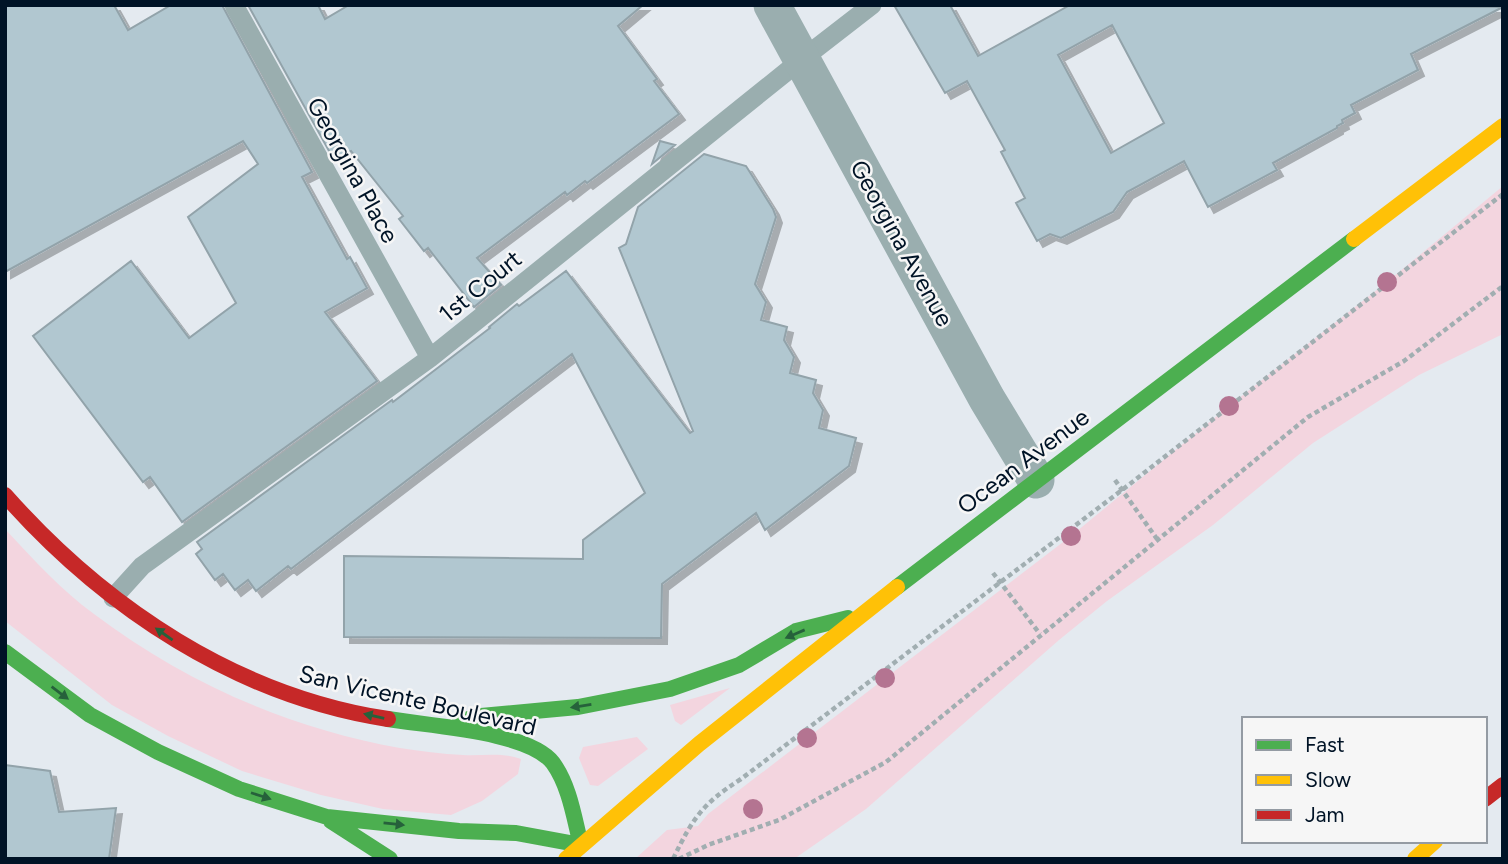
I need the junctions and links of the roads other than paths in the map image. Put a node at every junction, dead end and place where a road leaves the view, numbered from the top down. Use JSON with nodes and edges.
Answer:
{"nodes":[{"id":1,"x":234,"y":5,"type":"edge"},
{"id":2,"x":772,"y":5,"type":"edge"},
{"id":3,"x":872,"y":5,"type":"edge"},
{"id":4,"x":801,"y":60,"type":"junction"},
{"id":5,"x":1503,"y":126,"type":"edge"},
{"id":6,"x":429,"y":358,"type":"junction"},
{"id":7,"x":1036,"y":480,"type":"junction"},
{"id":8,"x":5,"y":495,"type":"edge"},
{"id":9,"x":113,"y":598,"type":"junction"},
{"id":10,"x":860,"y":615,"type":"junction"},
{"id":11,"x":6,"y":654,"type":"edge"},
{"id":12,"x":442,"y":727,"type":"junction"},
{"id":13,"x":1503,"y":785,"type":"edge"},
{"id":14,"x":1487,"y":797,"type":"edge"},
{"id":15,"x":327,"y":817,"type":"junction"},
{"id":16,"x":1433,"y":843,"type":"edge"},
{"id":17,"x":581,"y":845,"type":"junction"},
{"id":18,"x":390,"y":859,"type":"edge"},
{"id":19,"x":554,"y":859,"type":"edge"},
{"id":20,"x":566,"y":859,"type":"edge"},
{"id":21,"x":1415,"y":859,"type":"edge"}],
"edges":[{"from":1,"to":6,"type":"lane","name":"Georgina Place"},
{"from":2,"to":4,"type":"street","name":"Georgina Avenue"},
{"from":3,"to":4,"type":"lane","name":"1st Court"},
{"from":4,"to":6,"type":"lane","name":"1st Court"},
{"from":4,"to":7,"type":"street","name":"Georgina Avenue"},
{"from":5,"to":7,"type":"main road","name":"Ocean Avenue"},
{"from":6,"to":9,"type":"lane","name":"1st Court"},
{"from":7,"to":10,"type":"main road","name":"Ocean Avenue"},
{"from":8,"to":9,"type":"main road","name":"San Vicente Boulevard"},
{"from":12,"to":9,"type":"main road","name":"San Vicente Boulevard","one_way":true},
{"from":10,"to":12,"type":"main road","one_way":true},
{"from":10,"to":17,"type":"main road","name":"Ocean Avenue"},
{"from":11,"to":15,"type":"main road","one_way":true},
{"from":12,"to":17,"type":"main road","name":"San Vicente Boulevard"},
{"from":13,"to":14,"type":"main road"},
{"from":15,"to":17,"type":"main road","one_way":true},
{"from":15,"to":18,"type":"main road"},
{"from":16,"to":21,"type":"main road"},
{"from":17,"to":19,"type":"main road","name":"Ocean Avenue"},
{"from":17,"to":20,"type":"main road","name":"Ocean Avenue"}]}
